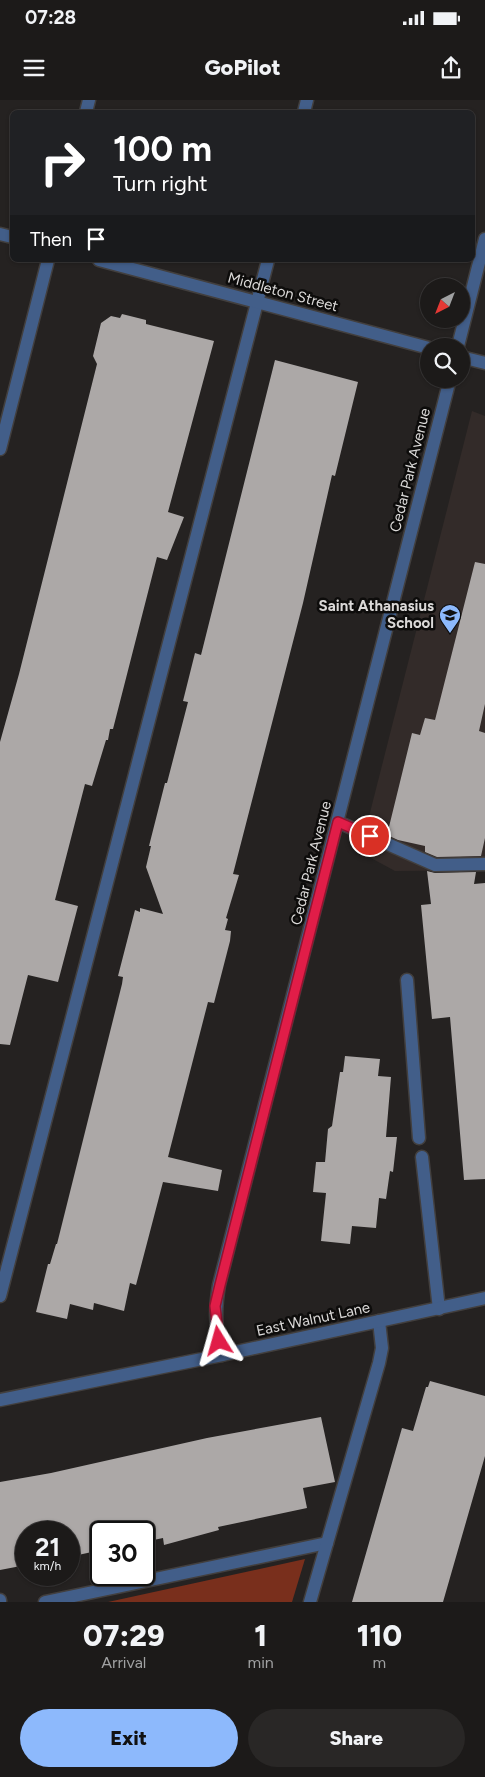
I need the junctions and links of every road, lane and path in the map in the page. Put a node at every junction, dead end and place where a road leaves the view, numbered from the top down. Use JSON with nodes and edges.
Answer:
{"nodes":[{"id":1,"x":485,"y":239,"type":"edge"},
{"id":2,"x":47,"y":262,"type":"edge"},
{"id":3,"x":107,"y":262,"type":"edge"},
{"id":4,"x":268,"y":262,"type":"edge"},
{"id":5,"x":258,"y":301,"type":"junction"},
{"id":6,"x":460,"y":338,"type":"edge"},
{"id":7,"x":420,"y":346,"type":"edge"},
{"id":8,"x":470,"y":359,"type":"edge"},
{"id":9,"x":485,"y":363,"type":"edge"},
{"id":10,"x":448,"y":388,"type":"edge"},
{"id":11,"x":0,"y":449,"type":"edge"},
{"id":12,"x":338,"y":822,"type":"junction"},
{"id":13,"x":485,"y":864,"type":"edge"},
{"id":14,"x":407,"y":980,"type":"dead end"},
{"id":15,"x":419,"y":1138,"type":"dead end"},
{"id":16,"x":422,"y":1157,"type":"dead end"},
{"id":17,"x":0,"y":1296,"type":"edge"},
{"id":18,"x":485,"y":1298,"type":"edge"},
{"id":19,"x":440,"y":1309,"type":"junction"},
{"id":20,"x":379,"y":1321,"type":"junction"},
{"id":21,"x":222,"y":1355,"type":"junction"},
{"id":22,"x":0,"y":1400,"type":"edge"},
{"id":23,"x":327,"y":1543,"type":"junction"},
{"id":24,"x":46,"y":1602,"type":"edge"},
{"id":25,"x":310,"y":1602,"type":"edge"}],
"edges":[{"from":1,"to":6,"type":"street"},
{"from":2,"to":11,"type":"street"},
{"from":3,"to":5,"type":"street","name":"Middleton Street"},
{"from":4,"to":5,"type":"street"},
{"from":5,"to":7,"type":"street","name":"Middleton Street"},
{"from":5,"to":17,"type":"street"},
{"from":8,"to":9,"type":"street"},
{"from":10,"to":12,"type":"street","name":"Cedar Park Avenue"},
{"from":12,"to":13,"type":"street"},
{"from":12,"to":21,"type":"street","name":"Cedar Park Avenue"},
{"from":14,"to":15,"type":"street"},
{"from":16,"to":19,"type":"street"},
{"from":18,"to":19,"type":"street","name":"East Walnut Lane"},
{"from":19,"to":20,"type":"street","name":"East Walnut Lane"},
{"from":20,"to":21,"type":"street","name":"East Walnut Lane"},
{"from":20,"to":23,"type":"street"},
{"from":21,"to":22,"type":"street","name":"East Walnut Lane"},
{"from":23,"to":24,"type":"street"},
{"from":23,"to":25,"type":"street"}]}
